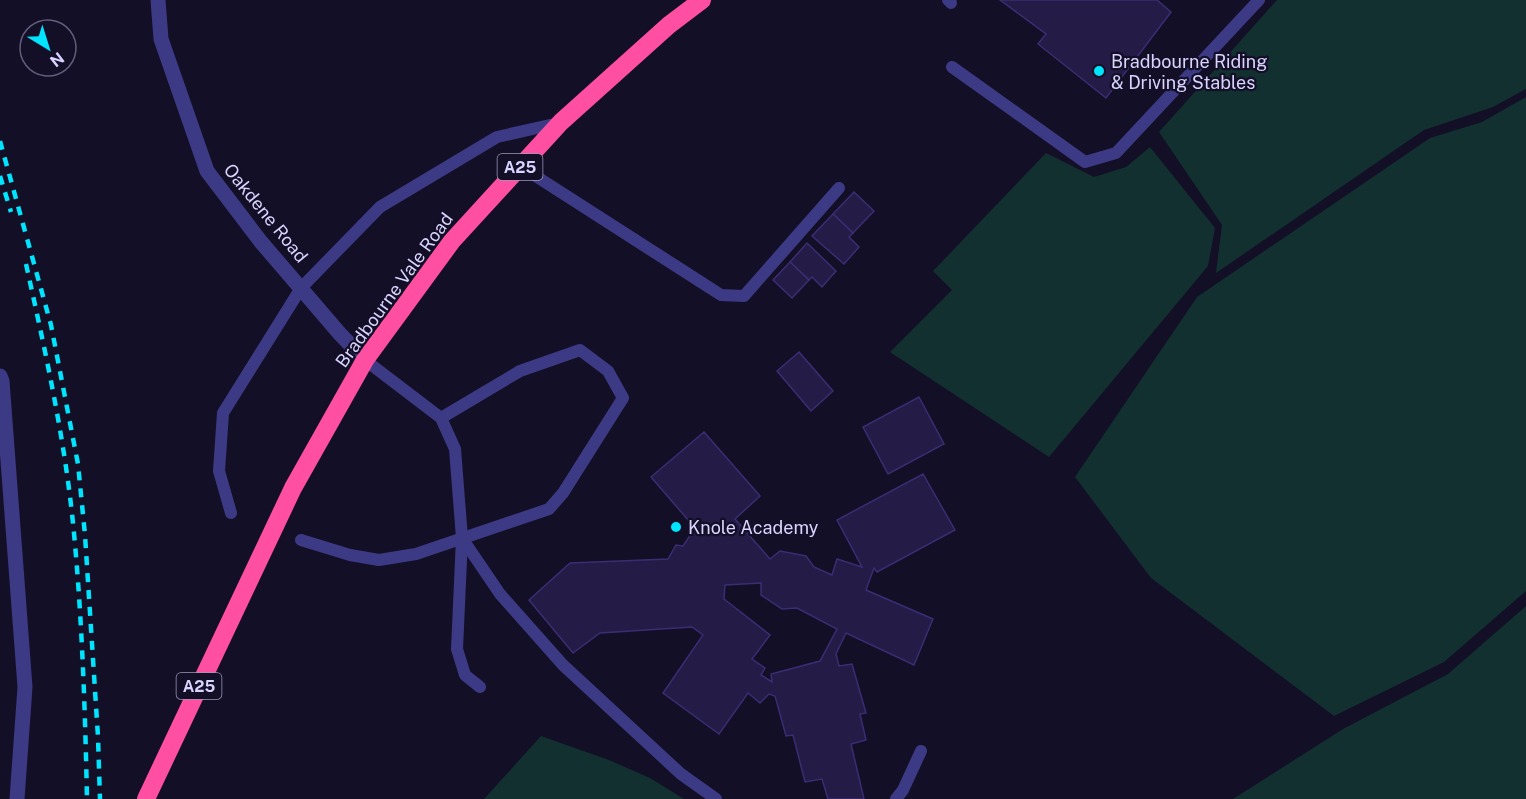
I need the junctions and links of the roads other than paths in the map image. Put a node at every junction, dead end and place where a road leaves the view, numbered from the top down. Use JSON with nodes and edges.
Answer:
{"nodes":[{"id":1,"x":158,"y":0,"type":"edge"},
{"id":2,"x":702,"y":0,"type":"edge"},
{"id":3,"x":1259,"y":0,"type":"edge"},
{"id":4,"x":952,"y":67,"type":"dead end"},
{"id":5,"x":561,"y":123,"type":"junction"},
{"id":6,"x":520,"y":166,"type":"junction"},
{"id":7,"x":839,"y":188,"type":"dead end"},
{"id":8,"x":301,"y":288,"type":"junction"},
{"id":9,"x":365,"y":360,"type":"junction"},
{"id":10,"x":0,"y":376,"type":"edge"},
{"id":11,"x":441,"y":418,"type":"junction"},
{"id":12,"x":231,"y":513,"type":"dead end"},
{"id":13,"x":462,"y":538,"type":"junction"},
{"id":14,"x":301,"y":540,"type":"dead end"},
{"id":15,"x":480,"y":687,"type":"dead end"},
{"id":16,"x":921,"y":750,"type":"dead end"},
{"id":17,"x":17,"y":799,"type":"edge"},
{"id":18,"x":146,"y":799,"type":"edge"},
{"id":19,"x":716,"y":799,"type":"edge"},
{"id":20,"x":896,"y":799,"type":"edge"}],
"edges":[{"from":1,"to":8,"type":"street","name":"Oakdene Road"},
{"from":2,"to":5,"type":"highway","name":"Bradbourne Vale Road","number":"A25"},
{"from":3,"to":4,"type":"lane"},
{"from":5,"to":6,"type":"highway","name":"Bradbourne Vale Road","number":"A25"},
{"from":5,"to":8,"type":"lane"},
{"from":6,"to":7,"type":"lane"},
{"from":6,"to":9,"type":"highway","name":"Bradbourne Vale Road","number":"A25"},
{"from":8,"to":9,"type":"street","name":"Oakdene Road"},
{"from":8,"to":12,"type":"lane"},
{"from":9,"to":11,"type":"lane"},
{"from":9,"to":18,"type":"highway","name":"Bradbourne Vale Road","number":"A25"},
{"from":10,"to":17,"type":"street"},
{"from":11,"to":13,"type":"lane"},
{"from":11,"to":13,"type":"lane"},
{"from":13,"to":14,"type":"lane"},
{"from":13,"to":15,"type":"lane"},
{"from":13,"to":19,"type":"lane"},
{"from":16,"to":20,"type":"lane"}]}
